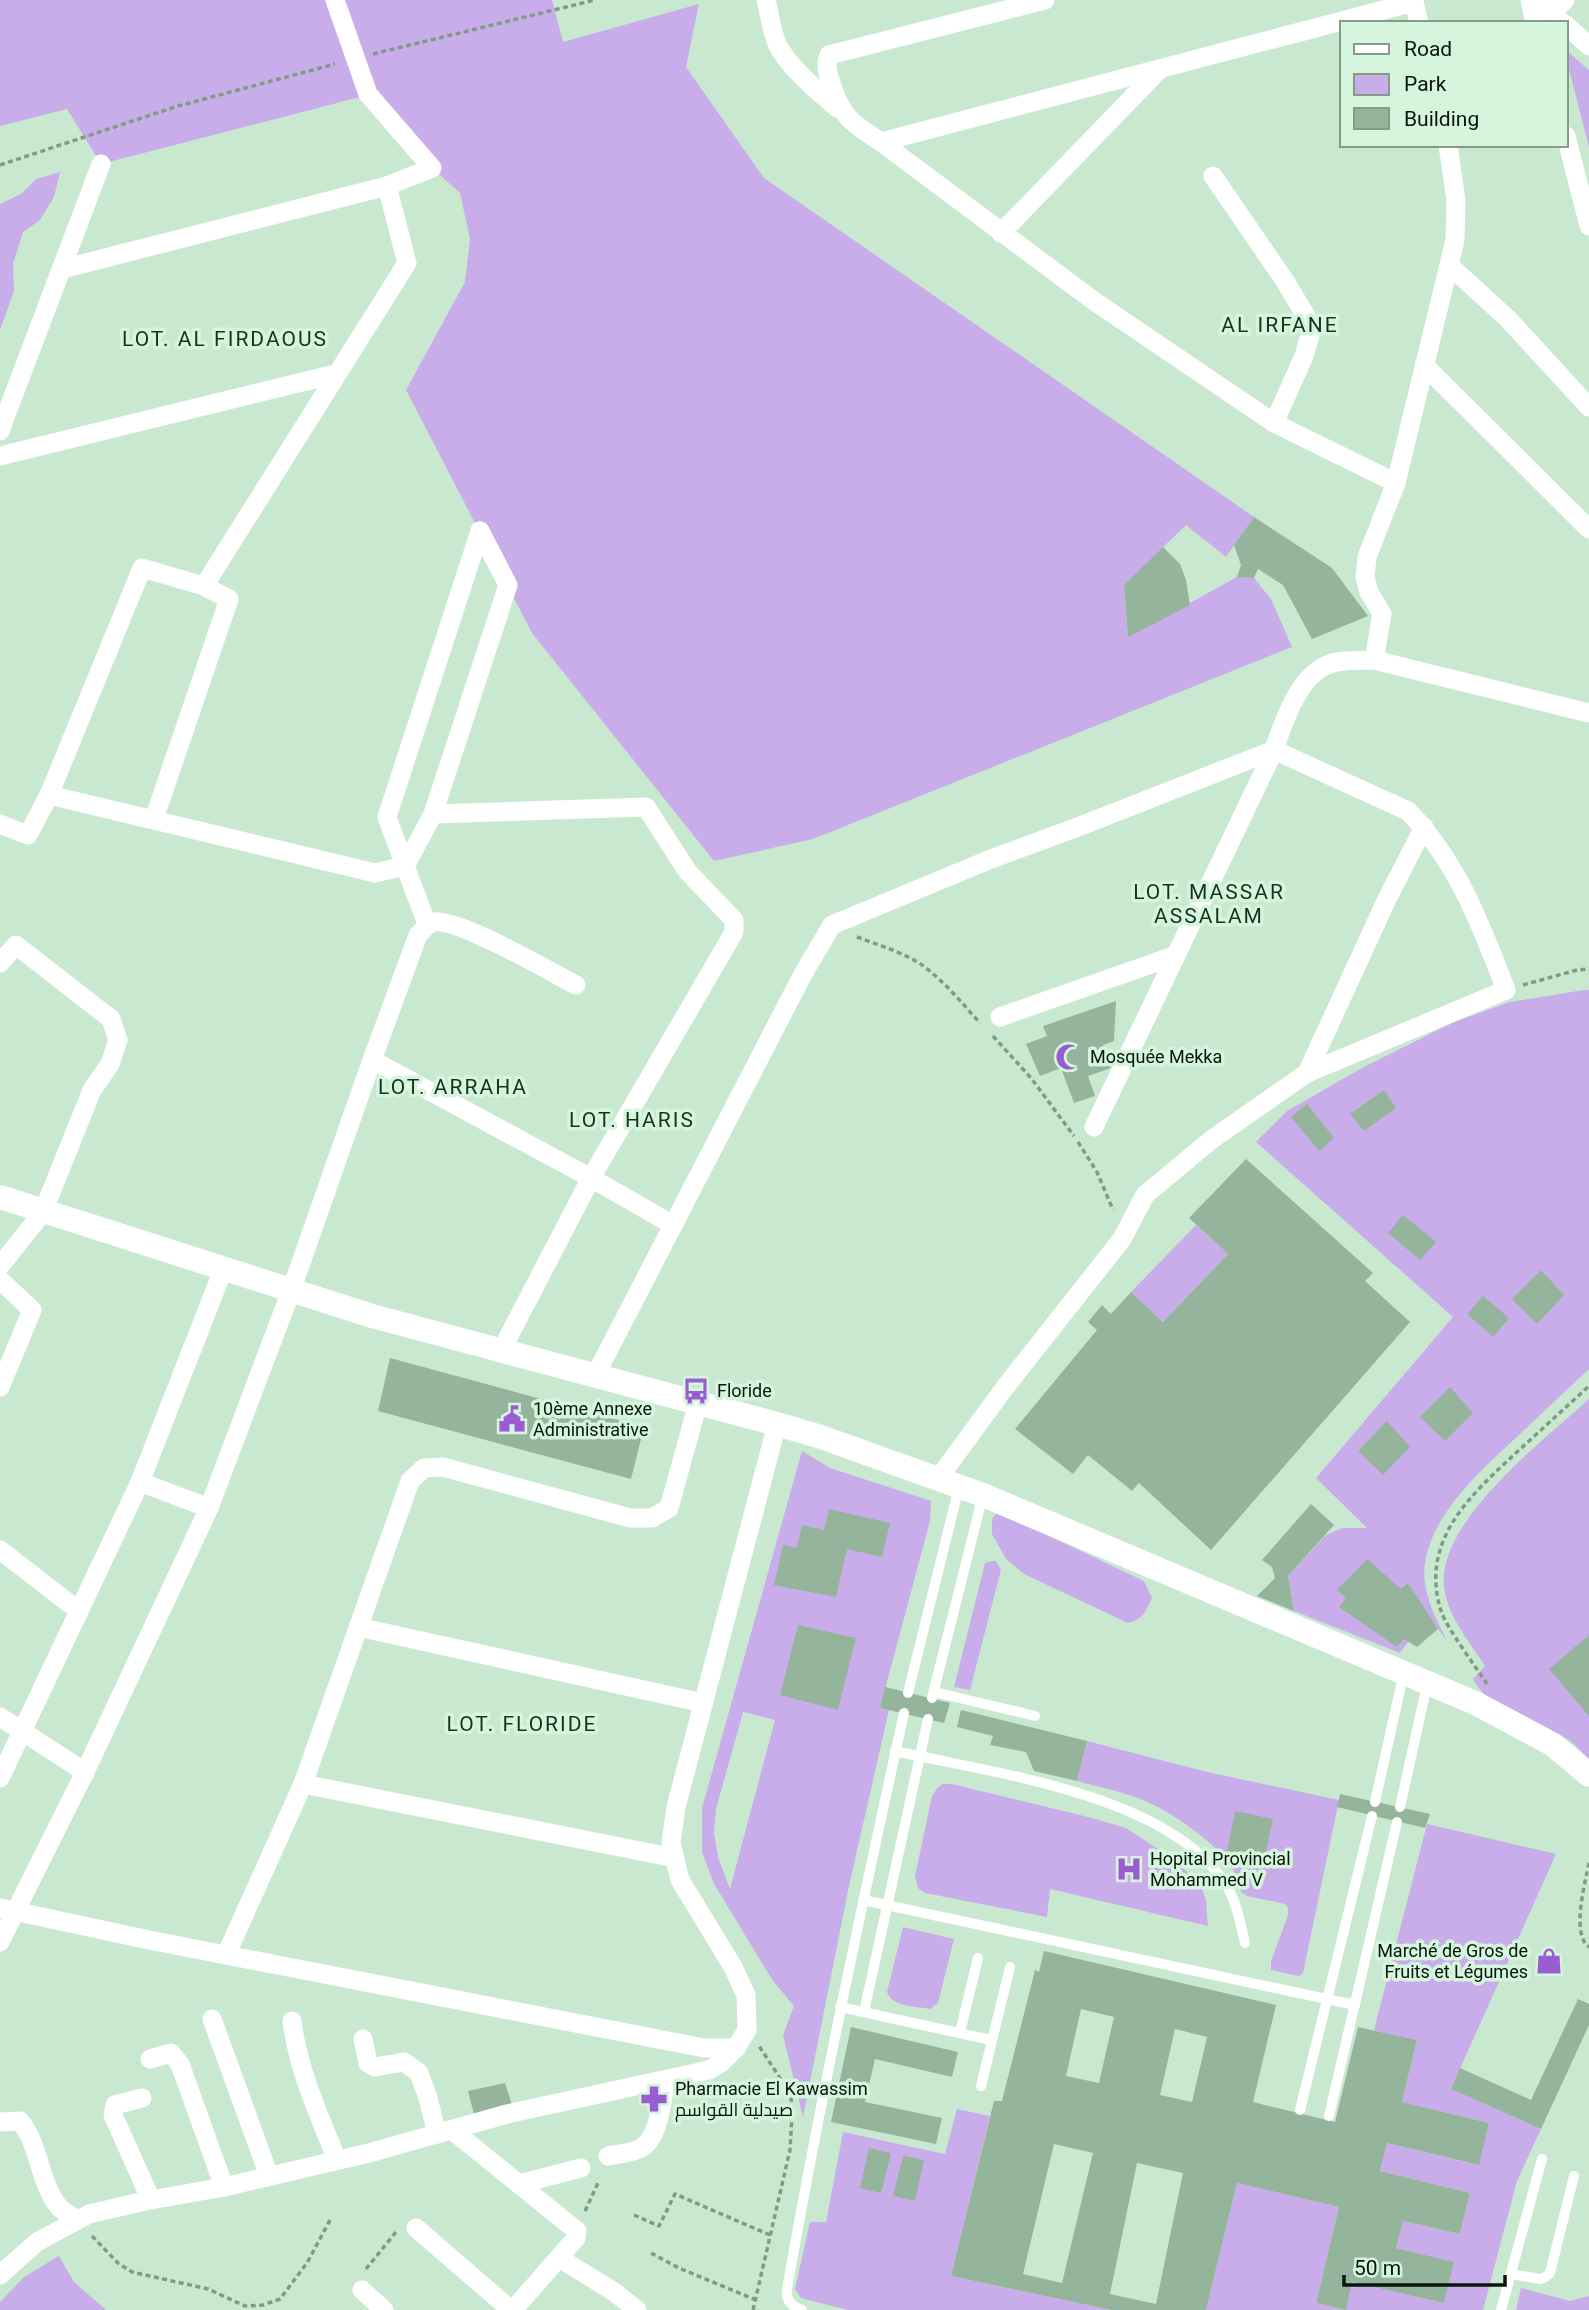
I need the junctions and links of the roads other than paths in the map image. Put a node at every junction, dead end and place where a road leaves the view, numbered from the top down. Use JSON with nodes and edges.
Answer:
{"nodes":[{"id":1,"x":335,"y":0,"type":"edge"},
{"id":2,"x":766,"y":0,"type":"edge"},
{"id":3,"x":1045,"y":0,"type":"edge"},
{"id":4,"x":1530,"y":0,"type":"edge"},
{"id":5,"x":1414,"y":1,"type":"edge"},
{"id":6,"x":1553,"y":14,"type":"edge"},
{"id":7,"x":1419,"y":21,"type":"edge"},
{"id":8,"x":1568,"y":27,"type":"edge"},
{"id":9,"x":1589,"y":46,"type":"edge"},
{"id":10,"x":1160,"y":69,"type":"junction"},
{"id":11,"x":843,"y":114,"type":"junction"},
{"id":12,"x":881,"y":142,"type":"junction"},
{"id":13,"x":1568,"y":143,"type":"edge"},
{"id":14,"x":1448,"y":147,"type":"edge"},
{"id":15,"x":101,"y":164,"type":"dead end"},
{"id":16,"x":1213,"y":176,"type":"dead end"},
{"id":17,"x":387,"y":186,"type":"junction"},
{"id":18,"x":1589,"y":226,"type":"edge"},
{"id":19,"x":1001,"y":233,"type":"junction"},
{"id":20,"x":1450,"y":266,"type":"junction"},
{"id":21,"x":62,"y":269,"type":"junction"},
{"id":22,"x":1424,"y":365,"type":"junction"},
{"id":23,"x":335,"y":374,"type":"junction"},
{"id":24,"x":1589,"y":407,"type":"edge"},
{"id":25,"x":1274,"y":423,"type":"junction"},
{"id":26,"x":0,"y":431,"type":"edge"},
{"id":27,"x":0,"y":456,"type":"edge"},
{"id":28,"x":1396,"y":483,"type":"junction"},
{"id":29,"x":1589,"y":529,"type":"edge"},
{"id":30,"x":204,"y":586,"type":"junction"},
{"id":31,"x":1374,"y":660,"type":"junction"},
{"id":32,"x":1589,"y":713,"type":"edge"},
{"id":33,"x":1274,"y":750,"type":"junction"},
{"id":34,"x":49,"y":794,"type":"junction"},
{"id":35,"x":433,"y":814,"type":"junction"},
{"id":36,"x":154,"y":819,"type":"junction"},
{"id":37,"x":0,"y":824,"type":"edge"},
{"id":38,"x":1424,"y":827,"type":"junction"},
{"id":39,"x":405,"y":866,"type":"junction"},
{"id":40,"x":427,"y":924,"type":"junction"},
{"id":41,"x":1174,"y":956,"type":"junction"},
{"id":42,"x":0,"y":963,"type":"edge"},
{"id":43,"x":576,"y":985,"type":"dead end"},
{"id":44,"x":994,"y":1024,"type":"road end"},
{"id":45,"x":372,"y":1060,"type":"junction"},
{"id":46,"x":1307,"y":1073,"type":"junction"},
{"id":47,"x":1094,"y":1127,"type":"dead end"},
{"id":48,"x":591,"y":1178,"type":"junction"},
{"id":49,"x":0,"y":1197,"type":"edge"},
{"id":50,"x":43,"y":1212,"type":"junction"},
{"id":51,"x":674,"y":1225,"type":"junction"},
{"id":52,"x":0,"y":1266,"type":"edge"},
{"id":53,"x":223,"y":1270,"type":"junction"},
{"id":54,"x":0,"y":1280,"type":"edge"},
{"id":55,"x":291,"y":1291,"type":"junction"},
{"id":56,"x":501,"y":1351,"type":"junction"},
{"id":57,"x":596,"y":1376,"type":"junction"},
{"id":58,"x":0,"y":1387,"type":"edge"},
{"id":59,"x":698,"y":1403,"type":"junction"},
{"id":60,"x":776,"y":1424,"type":"junction"},
{"id":61,"x":140,"y":1482,"type":"junction"},
{"id":62,"x":949,"y":1483,"type":"junction"},
{"id":63,"x":983,"y":1495,"type":"junction"},
{"id":64,"x":209,"y":1507,"type":"junction"},
{"id":65,"x":0,"y":1550,"type":"edge"},
{"id":66,"x":79,"y":1611,"type":"junction"},
{"id":67,"x":358,"y":1627,"type":"junction"},
{"id":68,"x":1404,"y":1672,"type":"junction"},
{"id":69,"x":1428,"y":1682,"type":"junction"},
{"id":70,"x":908,"y":1693,"type":"dead end"},
{"id":71,"x":703,"y":1703,"type":"junction"},
{"id":72,"x":904,"y":1713,"type":"dead end"},
{"id":73,"x":1035,"y":1716,"type":"dead end"},
{"id":74,"x":0,"y":1717,"type":"edge"},
{"id":75,"x":928,"y":1719,"type":"dead end"},
{"id":76,"x":21,"y":1732,"type":"junction"},
{"id":77,"x":895,"y":1751,"type":"junction"},
{"id":78,"x":919,"y":1756,"type":"junction"},
{"id":79,"x":85,"y":1772,"type":"junction"},
{"id":80,"x":1589,"y":1775,"type":"edge"},
{"id":81,"x":0,"y":1778,"type":"edge"},
{"id":82,"x":303,"y":1784,"type":"junction"},
{"id":83,"x":1375,"y":1802,"type":"dead end"},
{"id":84,"x":1400,"y":1807,"type":"dead end"},
{"id":85,"x":1372,"y":1816,"type":"dead end"},
{"id":86,"x":1397,"y":1822,"type":"dead end"},
{"id":87,"x":675,"y":1858,"type":"junction"},
{"id":88,"x":863,"y":1900,"type":"junction"},
{"id":89,"x":886,"y":1903,"type":"junction"},
{"id":90,"x":8,"y":1909,"type":"edge"},
{"id":91,"x":0,"y":1942,"type":"edge"},
{"id":92,"x":1245,"y":1943,"type":"dead end"},
{"id":93,"x":226,"y":1955,"type":"junction"},
{"id":94,"x":978,"y":1958,"type":"dead end"},
{"id":95,"x":1010,"y":1967,"type":"dead end"},
{"id":96,"x":1328,"y":1998,"type":"junction"},
{"id":97,"x":1355,"y":2005,"type":"junction"},
{"id":98,"x":840,"y":2007,"type":"junction"},
{"id":99,"x":864,"y":2012,"type":"junction"},
{"id":100,"x":212,"y":2018,"type":"dead end"},
{"id":101,"x":292,"y":2021,"type":"dead end"},
{"id":102,"x":960,"y":2032,"type":"junction"},
{"id":103,"x":363,"y":2039,"type":"dead end"},
{"id":104,"x":991,"y":2040,"type":"junction"},
{"id":105,"x":736,"y":2048,"type":"junction"},
{"id":106,"x":150,"y":2059,"type":"dead end"},
{"id":107,"x":666,"y":2080,"type":"junction"},
{"id":108,"x":981,"y":2086,"type":"dead end"},
{"id":109,"x":142,"y":2098,"type":"dead end"},
{"id":110,"x":1300,"y":2110,"type":"dead end"},
{"id":111,"x":1329,"y":2116,"type":"dead end"},
{"id":112,"x":0,"y":2122,"type":"edge"},
{"id":113,"x":444,"y":2132,"type":"junction"},
{"id":114,"x":608,"y":2156,"type":"dead end"},
{"id":115,"x":1542,"y":2159,"type":"dead end"},
{"id":116,"x":337,"y":2160,"type":"junction"},
{"id":117,"x":581,"y":2168,"type":"dead end"},
{"id":118,"x":269,"y":2176,"type":"junction"},
{"id":119,"x":1574,"y":2176,"type":"dead end"},
{"id":120,"x":519,"y":2184,"type":"junction"},
{"id":121,"x":224,"y":2187,"type":"junction"},
{"id":122,"x":151,"y":2200,"type":"junction"},
{"id":123,"x":77,"y":2220,"type":"junction"},
{"id":124,"x":416,"y":2228,"type":"road end"},
{"id":125,"x":559,"y":2258,"type":"junction"},
{"id":126,"x":1511,"y":2274,"type":"junction"},
{"id":127,"x":0,"y":2275,"type":"edge"},
{"id":128,"x":362,"y":2290,"type":"road end"},
{"id":129,"x":384,"y":2310,"type":"edge"},
{"id":130,"x":512,"y":2310,"type":"edge"},
{"id":131,"x":637,"y":2310,"type":"edge"},
{"id":132,"x":802,"y":2310,"type":"edge"},
{"id":133,"x":1502,"y":2310,"type":"edge"}],
"edges":[{"from":1,"to":17,"type":"street"},
{"from":2,"to":11,"type":"street"},
{"from":3,"to":11,"type":"street"},
{"from":4,"to":6,"type":"street"},
{"from":5,"to":7,"type":"street"},
{"from":5,"to":10,"type":"street"},
{"from":8,"to":9,"type":"street"},
{"from":10,"to":12,"type":"street"},
{"from":10,"to":19,"type":"street"},
{"from":11,"to":12,"type":"street"},
{"from":12,"to":19,"type":"street"},
{"from":13,"to":18,"type":"street"},
{"from":14,"to":20,"type":"street"},
{"from":15,"to":21,"type":"street"},
{"from":16,"to":25,"type":"street"},
{"from":17,"to":21,"type":"street"},
{"from":17,"to":23,"type":"street"},
{"from":19,"to":25,"type":"street"},
{"from":20,"to":22,"type":"street"},
{"from":20,"to":24,"type":"street"},
{"from":21,"to":26,"type":"street"},
{"from":22,"to":28,"type":"street"},
{"from":22,"to":29,"type":"street"},
{"from":23,"to":27,"type":"street"},
{"from":23,"to":30,"type":"street"},
{"from":25,"to":28,"type":"street"},
{"from":28,"to":31,"type":"street"},
{"from":30,"to":34,"type":"street"},
{"from":30,"to":36,"type":"street"},
{"from":31,"to":32,"type":"street"},
{"from":31,"to":33,"type":"street"},
{"from":33,"to":38,"type":"street"},
{"from":33,"to":41,"type":"street"},
{"from":33,"to":51,"type":"street"},
{"from":34,"to":36,"type":"street"},
{"from":34,"to":37,"type":"street"},
{"from":35,"to":39,"type":"street"},
{"from":35,"to":39,"type":"street"},
{"from":35,"to":48,"type":"street"},
{"from":36,"to":39,"type":"street"},
{"from":38,"to":46,"type":"street"},
{"from":38,"to":46,"type":"street"},
{"from":39,"to":40,"type":"street"},
{"from":40,"to":43,"type":"street"},
{"from":40,"to":45,"type":"street"},
{"from":41,"to":44,"type":"street"},
{"from":41,"to":47,"type":"street"},
{"from":42,"to":50,"type":"street"},
{"from":45,"to":48,"type":"street"},
{"from":45,"to":55,"type":"street"},
{"from":46,"to":62,"type":"street"},
{"from":48,"to":51,"type":"street"},
{"from":48,"to":56,"type":"street"},
{"from":49,"to":50,"type":"street"},
{"from":50,"to":52,"type":"street"},
{"from":50,"to":53,"type":"street"},
{"from":51,"to":57,"type":"street"},
{"from":53,"to":55,"type":"street"},
{"from":53,"to":61,"type":"street"},
{"from":54,"to":58,"type":"street"},
{"from":55,"to":56,"type":"street"},
{"from":55,"to":64,"type":"street"},
{"from":56,"to":57,"type":"street"},
{"from":57,"to":59,"type":"street"},
{"from":59,"to":60,"type":"street"},
{"from":59,"to":67,"type":"street"},
{"from":60,"to":62,"type":"street"},
{"from":60,"to":71,"type":"street"},
{"from":61,"to":64,"type":"street"},
{"from":61,"to":66,"type":"street"},
{"from":62,"to":63,"type":"street"},
{"from":62,"to":70,"type":"lane"},
{"from":63,"to":68,"type":"street"},
{"from":63,"to":73,"type":"lane"},
{"from":64,"to":79,"type":"street"},
{"from":65,"to":66,"type":"street"},
{"from":66,"to":76,"type":"street"},
{"from":67,"to":71,"type":"street"},
{"from":67,"to":82,"type":"street"},
{"from":68,"to":69,"type":"street"},
{"from":68,"to":83,"type":"lane"},
{"from":69,"to":80,"type":"street"},
{"from":69,"to":84,"type":"lane"},
{"from":71,"to":87,"type":"street"},
{"from":72,"to":77,"type":"lane"},
{"from":74,"to":76,"type":"street"},
{"from":75,"to":78,"type":"lane"},
{"from":76,"to":79,"type":"street"},
{"from":76,"to":81,"type":"street"},
{"from":77,"to":78,"type":"lane"},
{"from":77,"to":88,"type":"lane"},
{"from":78,"to":89,"type":"lane"},
{"from":78,"to":92,"type":"lane"},
{"from":79,"to":90,"type":"street"},
{"from":82,"to":87,"type":"street"},
{"from":82,"to":93,"type":"street"},
{"from":85,"to":96,"type":"lane"},
{"from":86,"to":97,"type":"lane"},
{"from":87,"to":105,"type":"street"},
{"from":88,"to":89,"type":"lane"},
{"from":88,"to":98,"type":"lane"},
{"from":89,"to":96,"type":"lane"},
{"from":89,"to":99,"type":"lane"},
{"from":90,"to":91,"type":"street"},
{"from":90,"to":93,"type":"street"},
{"from":93,"to":105,"type":"street"},
{"from":94,"to":102,"type":"lane"},
{"from":95,"to":104,"type":"lane"},
{"from":96,"to":97,"type":"lane"},
{"from":96,"to":110,"type":"lane"},
{"from":97,"to":111,"type":"lane"},
{"from":98,"to":99,"type":"lane"},
{"from":98,"to":132,"type":"lane"},
{"from":99,"to":102,"type":"lane"},
{"from":100,"to":118,"type":"street"},
{"from":101,"to":116,"type":"street"},
{"from":102,"to":104,"type":"lane"},
{"from":103,"to":113,"type":"street"},
{"from":104,"to":108,"type":"lane"},
{"from":105,"to":107,"type":"street"},
{"from":106,"to":121,"type":"street"},
{"from":107,"to":113,"type":"street"},
{"from":107,"to":114,"type":"street"},
{"from":109,"to":122,"type":"street"},
{"from":112,"to":123,"type":"street"},
{"from":113,"to":116,"type":"street"},
{"from":113,"to":120,"type":"street"},
{"from":115,"to":126,"type":"lane"},
{"from":116,"to":118,"type":"street"},
{"from":117,"to":120,"type":"street"},
{"from":118,"to":121,"type":"street"},
{"from":119,"to":126,"type":"lane"},
{"from":120,"to":125,"type":"street"},
{"from":121,"to":122,"type":"street"},
{"from":122,"to":123,"type":"street"},
{"from":123,"to":127,"type":"street"},
{"from":124,"to":130,"type":"street"},
{"from":125,"to":130,"type":"street"},
{"from":125,"to":131,"type":"street"},
{"from":126,"to":133,"type":"lane"},
{"from":128,"to":129,"type":"street"}]}
